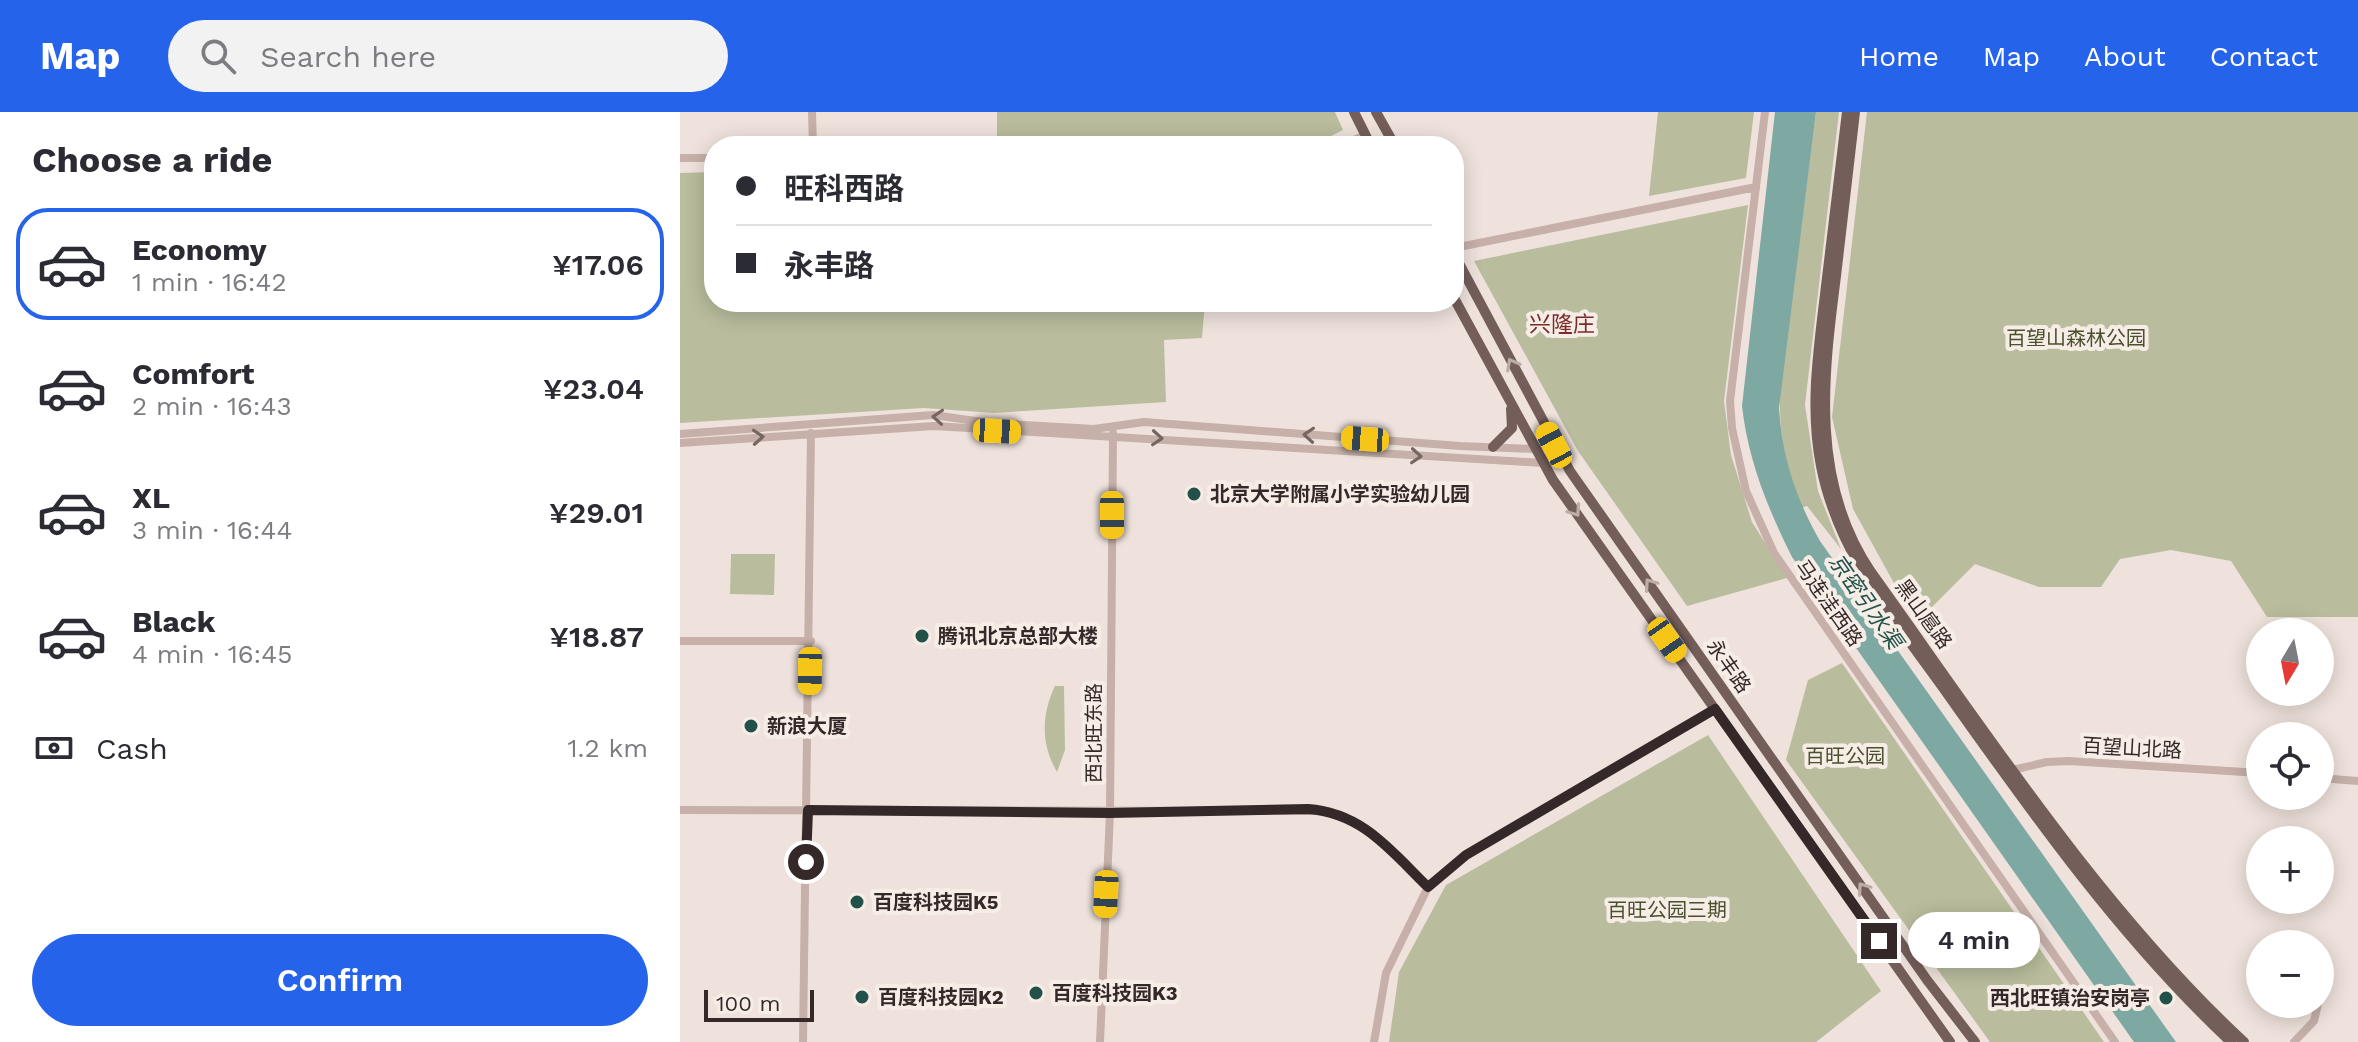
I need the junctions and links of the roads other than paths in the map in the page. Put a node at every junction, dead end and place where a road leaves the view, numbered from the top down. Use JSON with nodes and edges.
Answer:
{"nodes":[{"id":1,"x":812,"y":112,"type":"edge"},
{"id":2,"x":1354,"y":112,"type":"edge"},
{"id":3,"x":1376,"y":112,"type":"edge"},
{"id":4,"x":1765,"y":112,"type":"edge"},
{"id":5,"x":1847,"y":112,"type":"edge"},
{"id":6,"x":1855,"y":112,"type":"edge"},
{"id":7,"x":813,"y":136,"type":"edge"},
{"id":8,"x":1366,"y":136,"type":"edge"},
{"id":9,"x":1389,"y":136,"type":"edge"},
{"id":10,"x":680,"y":158,"type":"edge"},
{"id":11,"x":704,"y":158,"type":"edge"},
{"id":12,"x":1756,"y":187,"type":"junction"},
{"id":13,"x":1464,"y":246,"type":"edge"},
{"id":14,"x":1464,"y":273,"type":"edge"},
{"id":15,"x":1462,"y":312,"type":"edge"},
{"id":16,"x":1509,"y":399,"type":"junction"},
{"id":17,"x":1113,"y":425,"type":"junction"},
{"id":18,"x":811,"y":433,"type":"junction"},
{"id":19,"x":680,"y":434,"type":"edge"},
{"id":20,"x":1112,"y":436,"type":"junction"},
{"id":21,"x":680,"y":443,"type":"edge"},
{"id":22,"x":1554,"y":445,"type":"junction"},
{"id":23,"x":1493,"y":447,"type":"junction"},
{"id":24,"x":1535,"y":449,"type":"junction"},
{"id":25,"x":1543,"y":463,"type":"junction"},
{"id":26,"x":680,"y":641,"type":"edge"},
{"id":27,"x":811,"y":641,"type":"junction"},
{"id":28,"x":1715,"y":709,"type":"junction"},
{"id":29,"x":2009,"y":771,"type":"junction"},
{"id":30,"x":2246,"y":772,"type":"edge"},
{"id":31,"x":2334,"y":779,"type":"edge"},
{"id":32,"x":2358,"y":781,"type":"edge"},
{"id":33,"x":680,"y":810,"type":"edge"},
{"id":34,"x":808,"y":810,"type":"junction"},
{"id":35,"x":1110,"y":813,"type":"junction"},
{"id":36,"x":1428,"y":887,"type":"junction"},
{"id":37,"x":1912,"y":958,"type":"junction"},
{"id":38,"x":1897,"y":967,"type":"junction"},
{"id":39,"x":1925,"y":977,"type":"junction"},
{"id":40,"x":1911,"y":988,"type":"junction"},
{"id":41,"x":2315,"y":1018,"type":"edge"},
{"id":42,"x":803,"y":1042,"type":"edge"},
{"id":43,"x":1100,"y":1042,"type":"edge"},
{"id":44,"x":1374,"y":1042,"type":"edge"},
{"id":45,"x":1950,"y":1042,"type":"edge"},
{"id":46,"x":1975,"y":1042,"type":"edge"},
{"id":47,"x":2115,"y":1042,"type":"edge"},
{"id":48,"x":2231,"y":1042,"type":"edge"},
{"id":49,"x":2244,"y":1042,"type":"edge"},
{"id":50,"x":2294,"y":1042,"type":"edge"}],
"edges":[{"from":1,"to":7,"type":"street"},
{"from":2,"to":8,"type":"main road"},
{"from":3,"to":9,"type":"main road"},
{"from":4,"to":12,"type":"street","name":"马连洼西路"},
{"from":5,"to":29,"type":"main road","name":"黑山扈路"},
{"from":6,"to":29,"type":"main road","name":"黑山扈路"},
{"from":10,"to":11,"type":"street"},
{"from":12,"to":13,"type":"street"},
{"from":12,"to":47,"type":"street","name":"马连洼西路"},
{"from":22,"to":14,"type":"main road","name":"永丰路","one_way":true},
{"from":15,"to":16,"type":"main road","name":"永丰路"},
{"from":16,"to":23,"type":"main road"},
{"from":16,"to":24,"type":"main road","name":"永丰路"},
{"from":17,"to":19,"type":"street","one_way":true},
{"from":17,"to":20,"type":"street","name":"西北旺东路"},
{"from":23,"to":17,"type":"street","one_way":true},
{"from":18,"to":20,"type":"street"},
{"from":21,"to":18,"type":"street","one_way":true},
{"from":18,"to":27,"type":"street"},
{"from":20,"to":25,"type":"street","one_way":true},
{"from":20,"to":35,"type":"street","name":"西北旺东路"},
{"from":22,"to":24,"type":"street"},
{"from":22,"to":25,"type":"street"},
{"from":37,"to":22,"type":"main road","name":"永丰路","one_way":true},
{"from":23,"to":24,"type":"street"},
{"from":24,"to":25,"type":"main road","name":"永丰路"},
{"from":25,"to":28,"type":"main road","name":"永丰路","one_way":true},
{"from":26,"to":27,"type":"street"},
{"from":27,"to":34,"type":"street"},
{"from":28,"to":36,"type":"street"},
{"from":28,"to":38,"type":"main road","name":"永丰路"},
{"from":29,"to":30,"type":"street","name":"百望山北路"},
{"from":29,"to":48,"type":"main road","name":"黑山扈路"},
{"from":29,"to":49,"type":"main road","name":"黑山扈路"},
{"from":31,"to":32,"type":"street"},
{"from":33,"to":34,"type":"street"},
{"from":34,"to":35,"type":"street"},
{"from":34,"to":42,"type":"street"},
{"from":35,"to":36,"type":"street"},
{"from":35,"to":43,"type":"street","name":"西北旺东路"},
{"from":36,"to":44,"type":"street"},
{"from":37,"to":38,"type":"main road"},
{"from":37,"to":39,"type":"main road","name":"永丰路"},
{"from":38,"to":40,"type":"main road","name":"永丰路"},
{"from":39,"to":40,"type":"main road"},
{"from":39,"to":46,"type":"main road","name":"永丰路"},
{"from":40,"to":45,"type":"main road","name":"永丰路"},
{"from":41,"to":50,"type":"street"}]}
